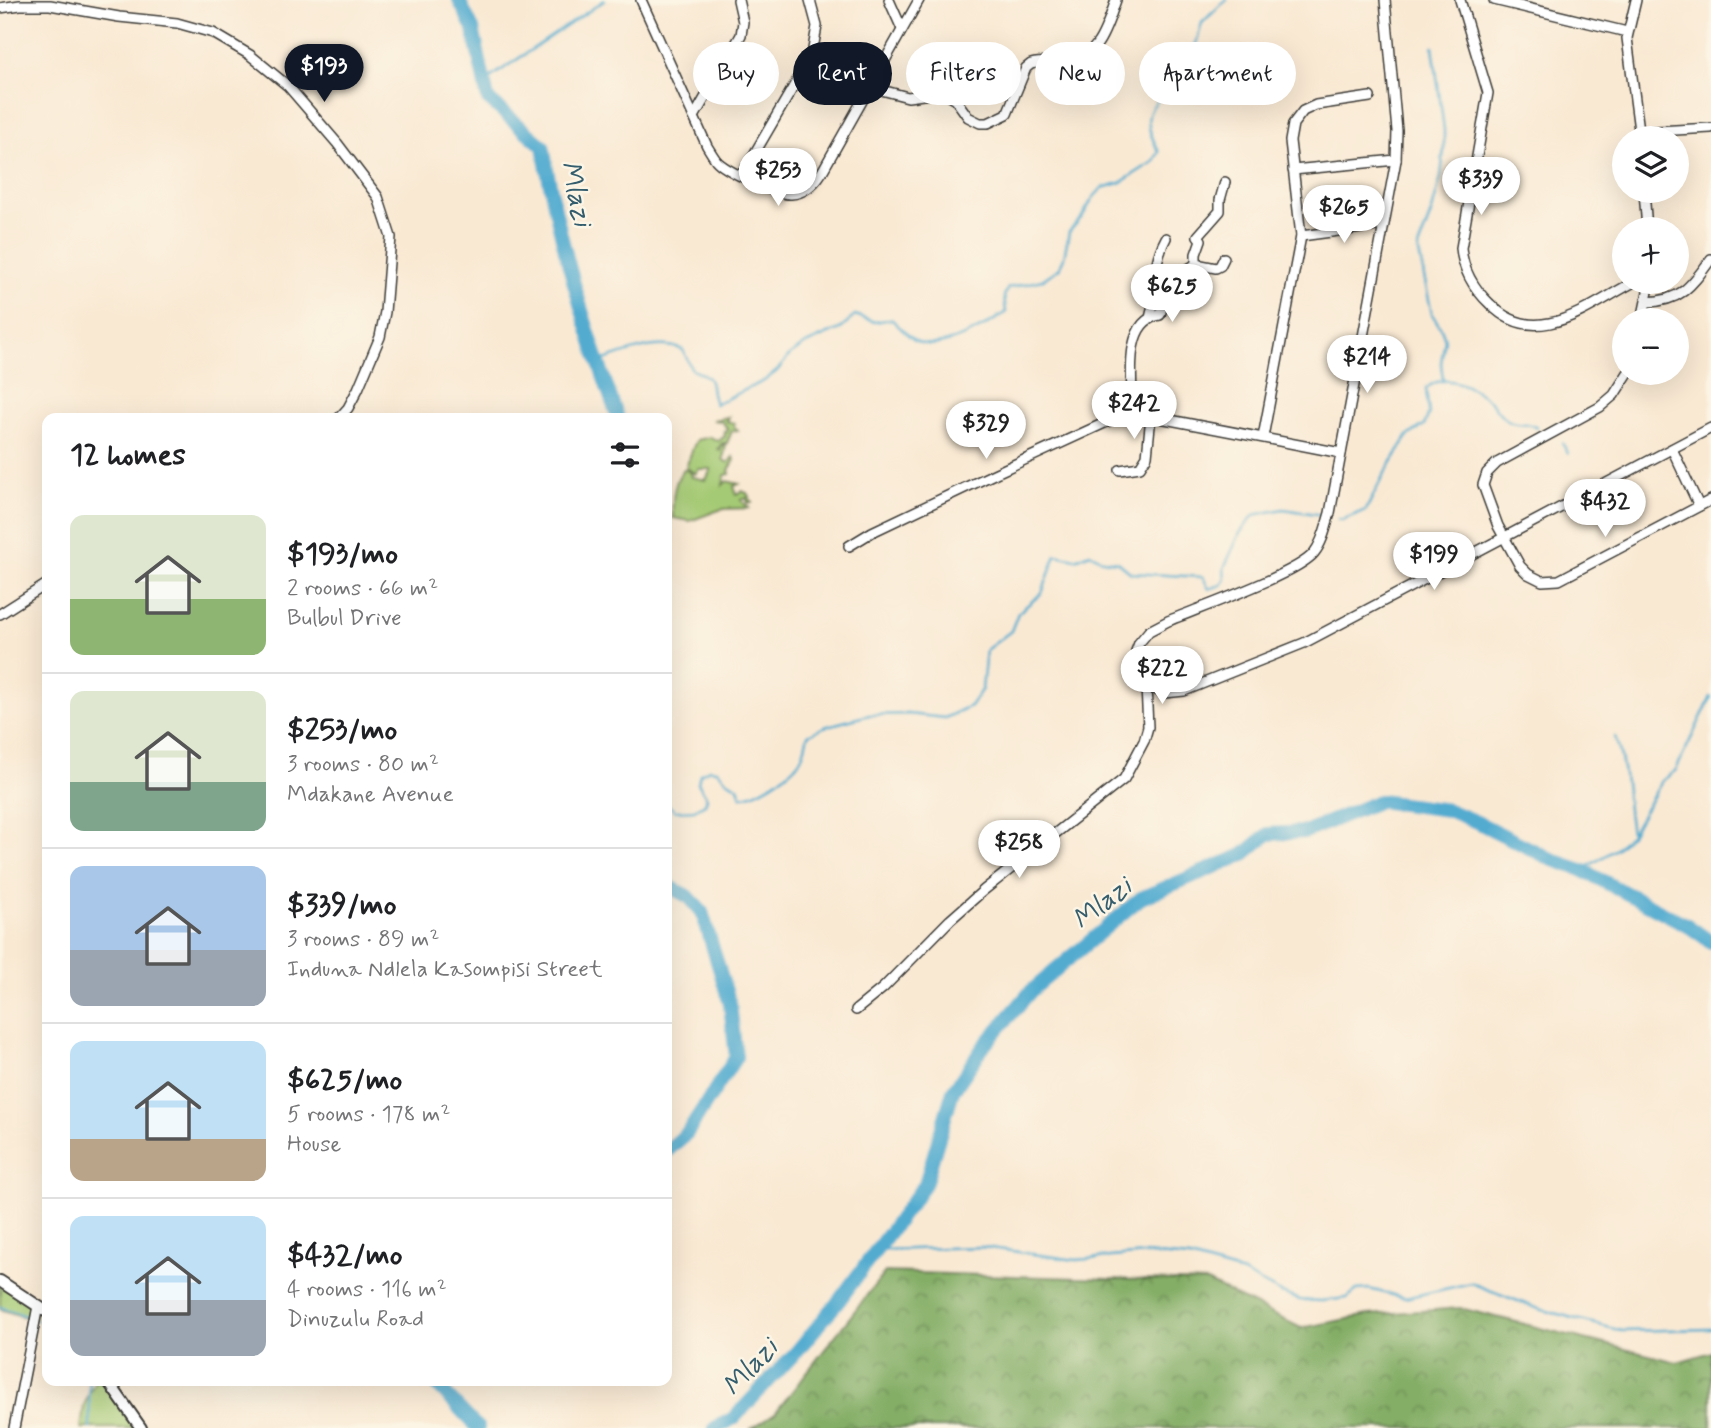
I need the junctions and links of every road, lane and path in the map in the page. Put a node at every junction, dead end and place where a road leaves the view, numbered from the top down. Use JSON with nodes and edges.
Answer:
{"nodes":[{"id":1,"x":641,"y":0,"type":"edge"},
{"id":2,"x":738,"y":0,"type":"edge"},
{"id":3,"x":810,"y":0,"type":"edge"},
{"id":4,"x":889,"y":0,"type":"edge"},
{"id":5,"x":919,"y":0,"type":"edge"},
{"id":6,"x":1116,"y":0,"type":"edge"},
{"id":7,"x":1385,"y":0,"type":"edge"},
{"id":8,"x":1460,"y":0,"type":"edge"},
{"id":9,"x":1494,"y":0,"type":"edge"},
{"id":10,"x":1636,"y":0,"type":"edge"},
{"id":11,"x":0,"y":8,"type":"edge"},
{"id":12,"x":902,"y":29,"type":"junction"},
{"id":13,"x":1627,"y":33,"type":"junction"},
{"id":14,"x":892,"y":47,"type":"edge"},
{"id":15,"x":892,"y":93,"type":"edge"},
{"id":16,"x":1370,"y":97,"type":"dead end"},
{"id":17,"x":860,"y":105,"type":"edge"},
{"id":18,"x":695,"y":117,"type":"junction"},
{"id":19,"x":1639,"y":126,"type":"edge"},
{"id":20,"x":1711,"y":128,"type":"edge"},
{"id":21,"x":1689,"y":130,"type":"edge"},
{"id":22,"x":1396,"y":160,"type":"junction"},
{"id":23,"x":1293,"y":170,"type":"junction"},
{"id":24,"x":742,"y":175,"type":"junction"},
{"id":25,"x":1225,"y":182,"type":"dead end"},
{"id":26,"x":1383,"y":225,"type":"junction"},
{"id":27,"x":1301,"y":236,"type":"junction"},
{"id":28,"x":1166,"y":238,"type":"dead end"},
{"id":29,"x":1224,"y":258,"type":"dead end"},
{"id":30,"x":1711,"y":259,"type":"edge"},
{"id":31,"x":1196,"y":264,"type":"junction"},
{"id":32,"x":1612,"y":294,"type":"edge"},
{"id":33,"x":1648,"y":294,"type":"edge"},
{"id":34,"x":1647,"y":302,"type":"junction"},
{"id":35,"x":1645,"y":308,"type":"edge"},
{"id":36,"x":1150,"y":318,"type":"junction"},
{"id":37,"x":1620,"y":385,"type":"edge"},
{"id":38,"x":344,"y":413,"type":"edge"},
{"id":39,"x":1133,"y":414,"type":"junction"},
{"id":40,"x":1151,"y":416,"type":"junction"},
{"id":41,"x":1711,"y":428,"type":"edge"},
{"id":42,"x":1263,"y":437,"type":"junction"},
{"id":43,"x":1672,"y":449,"type":"junction"},
{"id":44,"x":1341,"y":453,"type":"junction"},
{"id":45,"x":1120,"y":470,"type":"dead end"},
{"id":46,"x":1711,"y":500,"type":"edge"},
{"id":47,"x":1699,"y":506,"type":"junction"},
{"id":48,"x":1505,"y":538,"type":"junction"},
{"id":49,"x":849,"y":545,"type":"dead end"},
{"id":50,"x":42,"y":587,"type":"edge"},
{"id":51,"x":0,"y":614,"type":"edge"},
{"id":52,"x":1146,"y":686,"type":"junction"},
{"id":53,"x":856,"y":1010,"type":"dead end"},
{"id":54,"x":0,"y":1282,"type":"edge"},
{"id":55,"x":40,"y":1311,"type":"edge"},
{"id":56,"x":112,"y":1386,"type":"edge"},
{"id":57,"x":14,"y":1428,"type":"edge"},
{"id":58,"x":141,"y":1428,"type":"edge"}],
"edges":[{"from":1,"to":18,"type":"street"},
{"from":2,"to":18,"type":"street"},
{"from":3,"to":24,"type":"street"},
{"from":4,"to":12,"type":"street"},
{"from":5,"to":12,"type":"street"},
{"from":6,"to":15,"type":"street"},
{"from":7,"to":22,"type":"street"},
{"from":8,"to":32,"type":"street"},
{"from":9,"to":13,"type":"street"},
{"from":10,"to":13,"type":"street"},
{"from":11,"to":38,"type":"street"},
{"from":12,"to":14,"type":"street"},
{"from":13,"to":19,"type":"street"},
{"from":16,"to":23,"type":"street"},
{"from":17,"to":24,"type":"street"},
{"from":18,"to":24,"type":"street"},
{"from":20,"to":21,"type":"street"},
{"from":22,"to":23,"type":"street"},
{"from":22,"to":26,"type":"street"},
{"from":23,"to":27,"type":"street"},
{"from":25,"to":31,"type":"street"},
{"from":26,"to":27,"type":"street"},
{"from":26,"to":44,"type":"street"},
{"from":27,"to":42,"type":"street"},
{"from":28,"to":36,"type":"street"},
{"from":29,"to":31,"type":"street"},
{"from":30,"to":34,"type":"street"},
{"from":31,"to":36,"type":"street"},
{"from":33,"to":34,"type":"street"},
{"from":34,"to":35,"type":"street"},
{"from":36,"to":39,"type":"street"},
{"from":37,"to":48,"type":"street"},
{"from":39,"to":40,"type":"street"},
{"from":39,"to":49,"type":"street"},
{"from":40,"to":42,"type":"street"},
{"from":40,"to":45,"type":"street"},
{"from":41,"to":43,"type":"street"},
{"from":42,"to":44,"type":"street"},
{"from":43,"to":47,"type":"street"},
{"from":43,"to":48,"type":"street"},
{"from":44,"to":52,"type":"street"},
{"from":46,"to":47,"type":"street"},
{"from":47,"to":48,"type":"street"},
{"from":48,"to":52,"type":"street"},
{"from":50,"to":51,"type":"street"},
{"from":52,"to":53,"type":"street"},
{"from":54,"to":55,"type":"street"},
{"from":55,"to":57,"type":"street"},
{"from":56,"to":58,"type":"street"}]}
